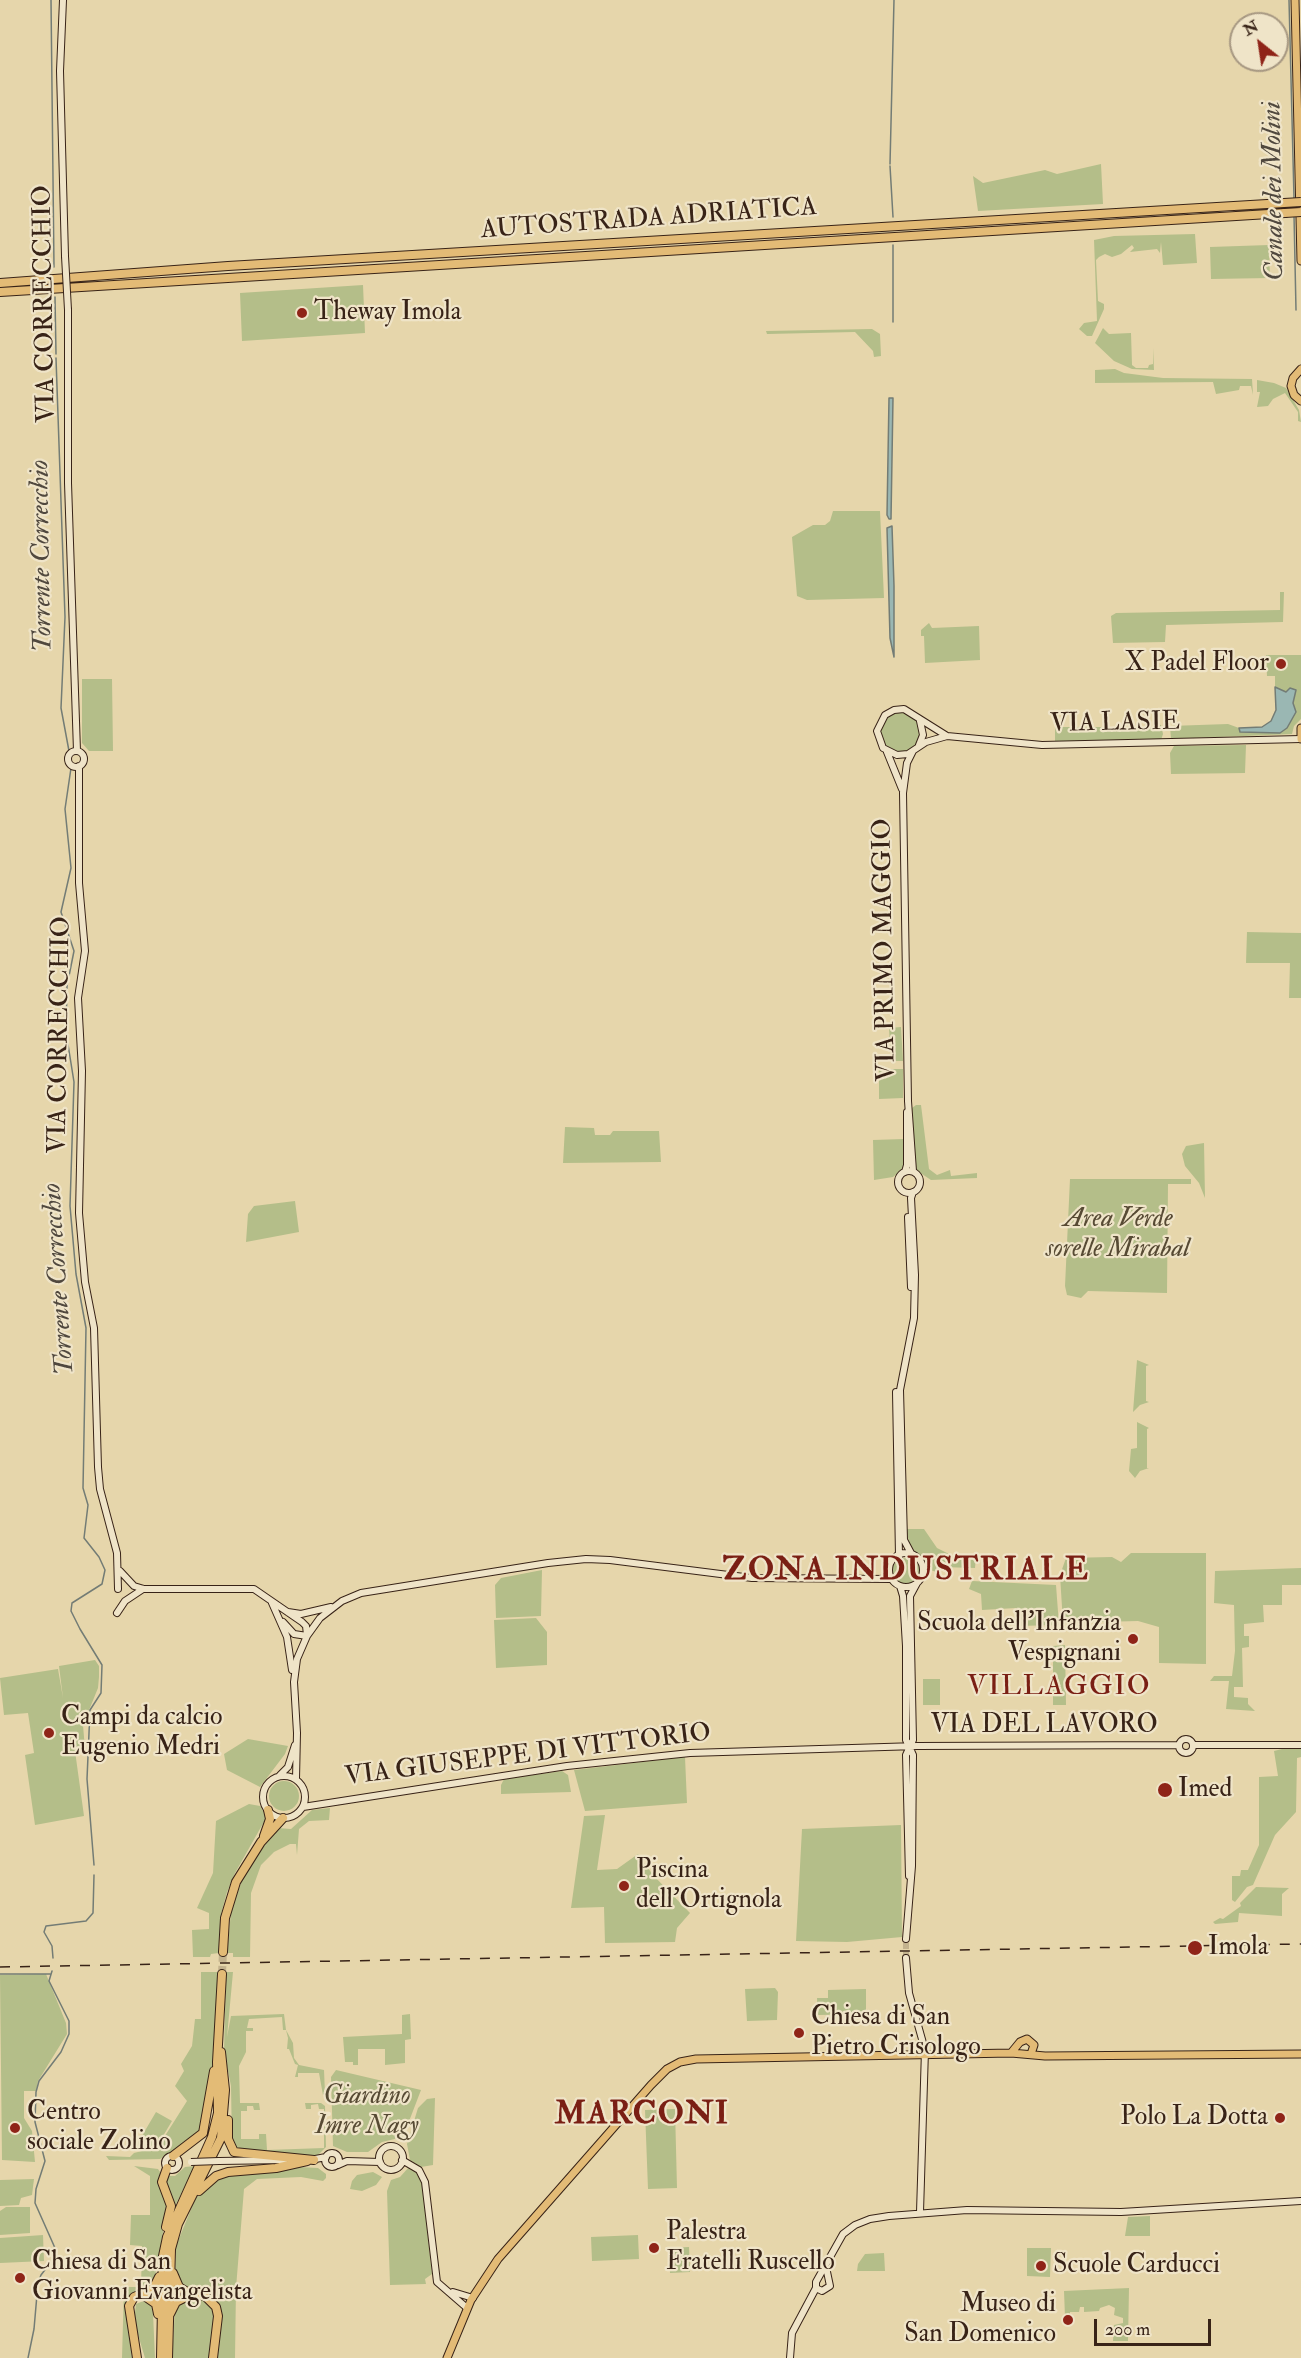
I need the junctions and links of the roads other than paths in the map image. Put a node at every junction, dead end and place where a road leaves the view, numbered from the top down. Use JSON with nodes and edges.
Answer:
{"nodes":[{"id":1,"x":63,"y":0,"type":"edge"},
{"id":2,"x":1295,"y":0,"type":"edge"},
{"id":3,"x":1301,"y":202,"type":"edge"},
{"id":4,"x":1301,"y":212,"type":"edge"},
{"id":5,"x":1301,"y":261,"type":"edge"},
{"id":6,"x":0,"y":283,"type":"edge"},
{"id":7,"x":0,"y":292,"type":"edge"},
{"id":8,"x":1300,"y":368,"type":"edge"},
{"id":9,"x":1300,"y":401,"type":"edge"},
{"id":10,"x":920,"y":719,"type":"junction"},
{"id":11,"x":1301,"y":735,"type":"edge"},
{"id":12,"x":947,"y":736,"type":"junction"},
{"id":13,"x":919,"y":746,"type":"junction"},
{"id":14,"x":77,"y":750,"type":"junction"},
{"id":15,"x":886,"y":751,"type":"junction"},
{"id":16,"x":913,"y":751,"type":"junction"},
{"id":17,"x":80,"y":766,"type":"junction"},
{"id":18,"x":903,"y":793,"type":"junction"},
{"id":19,"x":909,"y":1106,"type":"junction"},
{"id":20,"x":914,"y":1171,"type":"junction"},
{"id":21,"x":904,"y":1172,"type":"junction"},
{"id":22,"x":905,"y":1192,"type":"junction"},
{"id":23,"x":913,"y":1192,"type":"junction"},
{"id":24,"x":912,"y":1555,"type":"junction"},
{"id":25,"x":898,"y":1556,"type":"junction"},
{"id":26,"x":119,"y":1568,"type":"junction"},
{"id":27,"x":889,"y":1570,"type":"junction"},
{"id":28,"x":878,"y":1577,"type":"junction"},
{"id":29,"x":892,"y":1579,"type":"junction"},
{"id":30,"x":917,"y":1583,"type":"junction"},
{"id":31,"x":900,"y":1586,"type":"junction"},
{"id":32,"x":135,"y":1589,"type":"junction"},
{"id":33,"x":271,"y":1602,"type":"junction"},
{"id":34,"x":334,"y":1606,"type":"junction"},
{"id":35,"x":276,"y":1611,"type":"junction"},
{"id":36,"x":286,"y":1611,"type":"junction"},
{"id":37,"x":117,"y":1613,"type":"dead end"},
{"id":38,"x":307,"y":1636,"type":"junction"},
{"id":39,"x":294,"y":1682,"type":"junction"},
{"id":40,"x":297,"y":1733,"type":"junction"},
{"id":41,"x":1301,"y":1745,"type":"edge"},
{"id":42,"x":909,"y":1746,"type":"junction"},
{"id":43,"x":296,"y":1779,"type":"junction"},
{"id":44,"x":272,"y":1780,"type":"junction"},
{"id":45,"x":305,"y":1796,"type":"junction"},
{"id":46,"x":332,"y":1800,"type":"junction"},
{"id":47,"x":303,"y":1807,"type":"junction"},
{"id":48,"x":268,"y":1810,"type":"junction"},
{"id":49,"x":283,"y":1818,"type":"junction"},
{"id":50,"x":261,"y":1842,"type":"junction"},
{"id":51,"x":906,"y":1939,"type":"tunnel mouth"},
{"id":52,"x":223,"y":1952,"type":"tunnel mouth"},
{"id":53,"x":906,"y":1958,"type":"tunnel mouth"},
{"id":54,"x":222,"y":1974,"type":"tunnel mouth"},
{"id":55,"x":219,"y":2046,"type":"junction"},
{"id":56,"x":1019,"y":2050,"type":"junction"},
{"id":57,"x":1033,"y":2051,"type":"junction"},
{"id":58,"x":1299,"y":2053,"type":"edge"},
{"id":59,"x":925,"y":2056,"type":"junction"},
{"id":60,"x":217,"y":2062,"type":"junction"},
{"id":61,"x":224,"y":2069,"type":"junction"},
{"id":62,"x":337,"y":2155,"type":"junction"},
{"id":63,"x":379,"y":2155,"type":"junction"},
{"id":64,"x":176,"y":2158,"type":"junction"},
{"id":65,"x":314,"y":2160,"type":"junction"},
{"id":66,"x":326,"y":2161,"type":"junction"},
{"id":67,"x":190,"y":2162,"type":"junction"},
{"id":68,"x":380,"y":2162,"type":"junction"},
{"id":69,"x":401,"y":2162,"type":"junction"},
{"id":70,"x":337,"y":2165,"type":"junction"},
{"id":71,"x":167,"y":2168,"type":"junction"},
{"id":72,"x":177,"y":2168,"type":"junction"},
{"id":73,"x":1301,"y":2201,"type":"edge"},
{"id":74,"x":189,"y":2203,"type":"junction"},
{"id":75,"x":920,"y":2212,"type":"junction"},
{"id":76,"x":166,"y":2253,"type":"junction"},
{"id":77,"x":826,"y":2267,"type":"junction"},
{"id":78,"x":820,"y":2277,"type":"junction"},
{"id":79,"x":828,"y":2279,"type":"junction"},
{"id":80,"x":818,"y":2289,"type":"junction"},
{"id":81,"x":450,"y":2291,"type":"junction"},
{"id":82,"x":192,"y":2294,"type":"junction"},
{"id":83,"x":143,"y":2295,"type":"junction"},
{"id":84,"x":459,"y":2298,"type":"junction"},
{"id":85,"x":472,"y":2299,"type":"junction"},
{"id":86,"x":467,"y":2308,"type":"junction"},
{"id":87,"x":163,"y":2339,"type":"junction"},
{"id":88,"x":137,"y":2358,"type":"edge"},
{"id":89,"x":161,"y":2358,"type":"edge"},
{"id":90,"x":168,"y":2358,"type":"edge"},
{"id":91,"x":213,"y":2358,"type":"edge"},
{"id":92,"x":447,"y":2358,"type":"edge"},
{"id":93,"x":790,"y":2358,"type":"edge"}],
"edges":[{"from":1,"to":14,"type":"street","name":"VIA CORRECCHIO","bridge":true},
{"from":2,"to":5,"type":"main road"},
{"from":3,"to":6,"type":"highway","name":"AUTOSTRADA ADRIATICA","bridge":true},
{"from":4,"to":7,"type":"highway","name":"AUTOSTRADA ADRIATICA","bridge":true},
{"from":8,"to":9,"type":"main road"},
{"from":10,"to":12,"type":"street","name":"VIA LASIE"},
{"from":10,"to":13,"type":"street"},
{"from":10,"to":15,"type":"street","name":"VIA LASIE"},
{"from":11,"to":12,"type":"street","name":"VIA LASIE"},
{"from":12,"to":13,"type":"street","name":"VIA LASIE"},
{"from":13,"to":16,"type":"street","name":"VIA LASIE"},
{"from":14,"to":17,"type":"street","name":"VIA CORRECCHIO"},
{"from":14,"to":17,"type":"street","name":"VIA CORRECCHIO"},
{"from":15,"to":16,"type":"street"},
{"from":15,"to":18,"type":"street","name":"VIA PRIMO MAGGIO"},
{"from":16,"to":18,"type":"street","name":"VIA PRIMO MAGGIO"},
{"from":17,"to":26,"type":"street","name":"VIA CORRECCHIO"},
{"from":18,"to":19,"type":"street","name":"VIA PRIMO MAGGIO"},
{"from":19,"to":20,"type":"street","name":"VIA PRIMO MAGGIO"},
{"from":19,"to":21,"type":"street","name":"VIA PRIMO MAGGIO"},
{"from":20,"to":21,"type":"street"},
{"from":20,"to":23,"type":"street","name":"VIA PRIMO MAGGIO"},
{"from":21,"to":22,"type":"street","name":"VIA PRIMO MAGGIO"},
{"from":22,"to":23,"type":"street"},
{"from":22,"to":25,"type":"street","name":"VIA PRIMO MAGGIO"},
{"from":23,"to":24,"type":"street","name":"VIA PRIMO MAGGIO"},
{"from":24,"to":25,"type":"street"},
{"from":24,"to":30,"type":"street","name":"VIA PRIMO MAGGIO"},
{"from":25,"to":27,"type":"street"},
{"from":26,"to":32,"type":"street"},
{"from":26,"to":32,"type":"street","name":"VIA CORRECCHIO"},
{"from":27,"to":28,"type":"street"},
{"from":27,"to":29,"type":"street"},
{"from":28,"to":29,"type":"street"},
{"from":28,"to":34,"type":"street"},
{"from":29,"to":31,"type":"street"},
{"from":30,"to":31,"type":"street"},
{"from":30,"to":42,"type":"street","name":"VIA PRIMO MAGGIO"},
{"from":31,"to":42,"type":"street","name":"VIA PRIMO MAGGIO"},
{"from":32,"to":33,"type":"street"},
{"from":32,"to":37,"type":"street"},
{"from":33,"to":35,"type":"street"},
{"from":33,"to":36,"type":"street"},
{"from":34,"to":36,"type":"street"},
{"from":34,"to":38,"type":"street"},
{"from":35,"to":38,"type":"street"},
{"from":35,"to":39,"type":"street"},
{"from":36,"to":38,"type":"street"},
{"from":38,"to":39,"type":"street"},
{"from":39,"to":40,"type":"street"},
{"from":40,"to":43,"type":"street"},
{"from":40,"to":44,"type":"street"},
{"from":41,"to":42,"type":"street","name":"VIA DEL LAVORO"},
{"from":42,"to":46,"type":"street","name":"VIA GIUSEPPE DI VITTORIO"},
{"from":42,"to":51,"type":"street","name":"VIA PRIMO MAGGIO"},
{"from":43,"to":44,"type":"street"},
{"from":43,"to":45,"type":"street"},
{"from":44,"to":48,"type":"street"},
{"from":45,"to":46,"type":"street","name":"VIA GIUSEPPE DI VITTORIO"},
{"from":45,"to":47,"type":"street"},
{"from":46,"to":47,"type":"street","name":"VIA GIUSEPPE DI VITTORIO"},
{"from":47,"to":49,"type":"street"},
{"from":48,"to":49,"type":"street"},
{"from":48,"to":50,"type":"highway"},
{"from":49,"to":50,"type":"highway"},
{"from":50,"to":52,"type":"highway"},
{"from":53,"to":59,"type":"street"},
{"from":54,"to":55,"type":"highway"},
{"from":55,"to":60,"type":"highway"},
{"from":55,"to":61,"type":"highway"},
{"from":56,"to":57,"type":"main road"},
{"from":56,"to":57,"type":"main road"},
{"from":56,"to":59,"type":"main road"},
{"from":57,"to":58,"type":"main road"},
{"from":59,"to":75,"type":"street"},
{"from":59,"to":85,"type":"main road"},
{"from":60,"to":64,"type":"highway"},
{"from":60,"to":76,"type":"highway"},
{"from":61,"to":65,"type":"highway"},
{"from":61,"to":74,"type":"highway"},
{"from":62,"to":63,"type":"street"},
{"from":62,"to":66,"type":"street"},
{"from":62,"to":70,"type":"street"},
{"from":63,"to":68,"type":"street"},
{"from":63,"to":69,"type":"street"},
{"from":64,"to":67,"type":"street"},
{"from":64,"to":71,"type":"street"},
{"from":64,"to":72,"type":"street"},
{"from":65,"to":66,"type":"street"},
{"from":65,"to":67,"type":"street","bridge":true},
{"from":65,"to":74,"type":"highway"},
{"from":66,"to":70,"type":"street"},
{"from":67,"to":72,"type":"street"},
{"from":68,"to":69,"type":"street"},
{"from":68,"to":70,"type":"street"},
{"from":69,"to":81,"type":"street"},
{"from":71,"to":72,"type":"street"},
{"from":71,"to":76,"type":"highway"},
{"from":73,"to":75,"type":"street"},
{"from":74,"to":76,"type":"highway"},
{"from":75,"to":77,"type":"street"},
{"from":76,"to":82,"type":"highway"},
{"from":76,"to":83,"type":"highway"},
{"from":76,"to":87,"type":"highway"},
{"from":77,"to":78,"type":"street"},
{"from":77,"to":79,"type":"street"},
{"from":78,"to":79,"type":"street"},
{"from":78,"to":80,"type":"street"},
{"from":79,"to":80,"type":"street"},
{"from":80,"to":93,"type":"street"},
{"from":81,"to":84,"type":"street"},
{"from":81,"to":85,"type":"street"},
{"from":82,"to":87,"type":"highway"},
{"from":82,"to":91,"type":"highway"},
{"from":83,"to":87,"type":"highway"},
{"from":83,"to":88,"type":"highway"},
{"from":84,"to":85,"type":"street"},
{"from":84,"to":86,"type":"street"},
{"from":85,"to":86,"type":"main road"},
{"from":86,"to":92,"type":"main road"},
{"from":87,"to":89,"type":"highway"},
{"from":87,"to":90,"type":"highway"}]}
